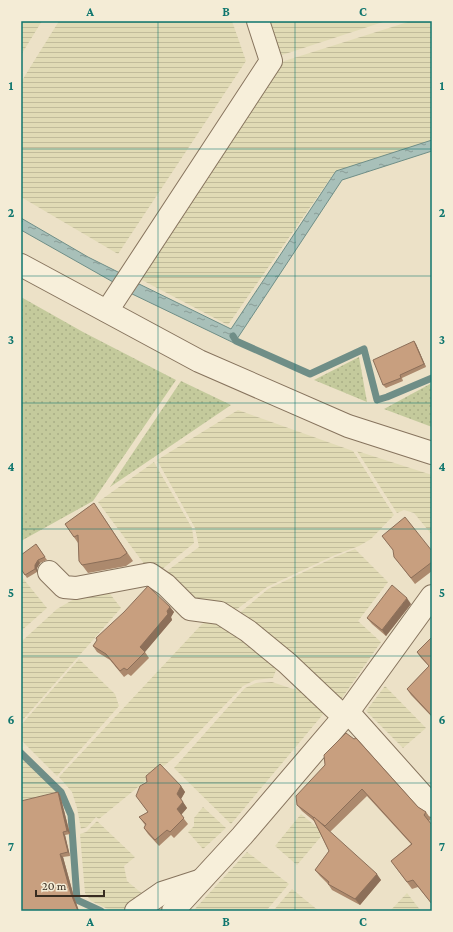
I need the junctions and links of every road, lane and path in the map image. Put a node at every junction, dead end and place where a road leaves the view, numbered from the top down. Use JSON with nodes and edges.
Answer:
{"nodes":[{"id":1,"x":258,"y":21,"type":"edge"},
{"id":2,"x":21,"y":265,"type":"edge"},
{"id":3,"x":107,"y":311,"type":"junction"},
{"id":4,"x":432,"y":453,"type":"edge"},
{"id":5,"x":49,"y":572,"type":"dead end"},
{"id":6,"x":432,"y":596,"type":"edge"},
{"id":7,"x":346,"y":715,"type":"junction"},
{"id":8,"x":432,"y":806,"type":"edge"},
{"id":9,"x":200,"y":881,"type":"junction"},
{"id":10,"x":136,"y":911,"type":"edge"},
{"id":11,"x":173,"y":911,"type":"edge"}],
"edges":[{"from":1,"to":3,"type":"street"},
{"from":2,"to":3,"type":"street"},
{"from":3,"to":4,"type":"street"},
{"from":5,"to":7,"type":"street"},
{"from":6,"to":7,"type":"street"},
{"from":7,"to":8,"type":"street"},
{"from":7,"to":9,"type":"street"},
{"from":9,"to":10,"type":"street"},
{"from":9,"to":11,"type":"street"}]}
